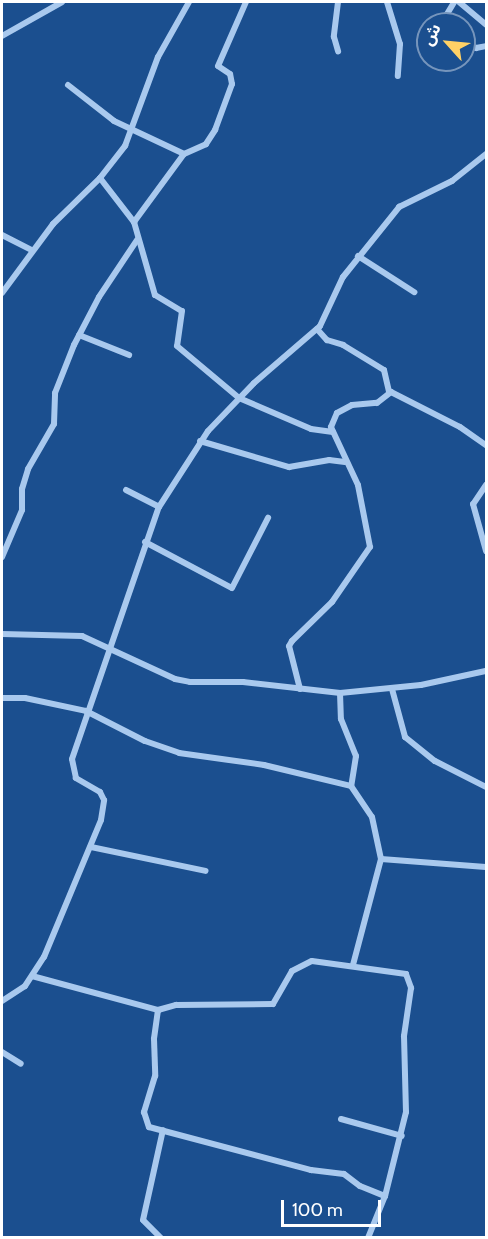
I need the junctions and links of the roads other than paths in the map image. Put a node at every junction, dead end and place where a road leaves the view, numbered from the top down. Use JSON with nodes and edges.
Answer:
{"nodes":[{"id":1,"x":62,"y":2,"type":"edge"},
{"id":2,"x":189,"y":2,"type":"edge"},
{"id":3,"x":246,"y":2,"type":"edge"},
{"id":4,"x":338,"y":2,"type":"edge"},
{"id":5,"x":387,"y":2,"type":"edge"},
{"id":6,"x":459,"y":2,"type":"edge"},
{"id":7,"x":486,"y":25,"type":"edge"},
{"id":8,"x":2,"y":36,"type":"edge"},
{"id":9,"x":338,"y":51,"type":"dead end"},
{"id":10,"x":398,"y":76,"type":"dead end"},
{"id":11,"x":68,"y":85,"type":"dead end"},
{"id":12,"x":133,"y":131,"type":"junction"},
{"id":13,"x":184,"y":154,"type":"junction"},
{"id":14,"x":486,"y":157,"type":"edge"},
{"id":15,"x":100,"y":178,"type":"junction"},
{"id":16,"x":134,"y":222,"type":"junction"},
{"id":17,"x":2,"y":235,"type":"edge"},
{"id":18,"x":137,"y":240,"type":"junction"},
{"id":19,"x":32,"y":250,"type":"junction"},
{"id":20,"x":358,"y":256,"type":"junction"},
{"id":21,"x":414,"y":291,"type":"dead end"},
{"id":22,"x":2,"y":293,"type":"edge"},
{"id":23,"x":317,"y":329,"type":"junction"},
{"id":24,"x":79,"y":335,"type":"junction"},
{"id":25,"x":129,"y":355,"type":"dead end"},
{"id":26,"x":389,"y":392,"type":"junction"},
{"id":27,"x":239,"y":398,"type":"junction"},
{"id":28,"x":333,"y":432,"type":"junction"},
{"id":29,"x":200,"y":441,"type":"junction"},
{"id":30,"x":486,"y":445,"type":"edge"},
{"id":31,"x":345,"y":462,"type":"junction"},
{"id":32,"x":486,"y":485,"type":"edge"},
{"id":33,"x":126,"y":490,"type":"dead end"},
{"id":34,"x":159,"y":507,"type":"junction"},
{"id":35,"x":268,"y":518,"type":"dead end"},
{"id":36,"x":145,"y":543,"type":"junction"},
{"id":37,"x":486,"y":551,"type":"edge"},
{"id":38,"x":2,"y":557,"type":"edge"},
{"id":39,"x":2,"y":634,"type":"edge"},
{"id":40,"x":109,"y":648,"type":"junction"},
{"id":41,"x":486,"y":671,"type":"edge"},
{"id":42,"x":300,"y":689,"type":"junction"},
{"id":43,"x":392,"y":689,"type":"junction"},
{"id":44,"x":340,"y":693,"type":"junction"},
{"id":45,"x":2,"y":698,"type":"edge"},
{"id":46,"x":86,"y":711,"type":"junction"},
{"id":47,"x":351,"y":786,"type":"junction"},
{"id":48,"x":486,"y":787,"type":"edge"},
{"id":49,"x":91,"y":847,"type":"junction"},
{"id":50,"x":381,"y":859,"type":"junction"},
{"id":51,"x":486,"y":867,"type":"edge"},
{"id":52,"x":206,"y":871,"type":"dead end"},
{"id":53,"x":353,"y":965,"type":"junction"},
{"id":54,"x":32,"y":976,"type":"junction"},
{"id":55,"x":2,"y":998,"type":"edge"},
{"id":56,"x":158,"y":1010,"type":"junction"},
{"id":57,"x":2,"y":1052,"type":"edge"},
{"id":58,"x":21,"y":1064,"type":"dead end"},
{"id":59,"x":341,"y":1119,"type":"dead end"},
{"id":60,"x":163,"y":1130,"type":"junction"},
{"id":61,"x":402,"y":1136,"type":"junction"},
{"id":62,"x":385,"y":1196,"type":"junction"},
{"id":63,"x":161,"y":1238,"type":"edge"},
{"id":64,"x":368,"y":1238,"type":"edge"}],
"edges":[{"from":1,"to":8,"type":"street"},
{"from":2,"to":12,"type":"street"},
{"from":3,"to":13,"type":"street"},
{"from":4,"to":9,"type":"street"},
{"from":5,"to":10,"type":"street"},
{"from":6,"to":7,"type":"street"},
{"from":11,"to":12,"type":"street"},
{"from":12,"to":13,"type":"street"},
{"from":12,"to":15,"type":"street"},
{"from":13,"to":16,"type":"street"},
{"from":14,"to":20,"type":"street"},
{"from":15,"to":16,"type":"street"},
{"from":15,"to":19,"type":"street"},
{"from":16,"to":18,"type":"street"},
{"from":17,"to":19,"type":"street"},
{"from":18,"to":24,"type":"street"},
{"from":18,"to":27,"type":"street"},
{"from":19,"to":22,"type":"street"},
{"from":20,"to":21,"type":"street"},
{"from":20,"to":23,"type":"street"},
{"from":23,"to":26,"type":"street"},
{"from":23,"to":27,"type":"street"},
{"from":24,"to":25,"type":"street"},
{"from":24,"to":38,"type":"street"},
{"from":26,"to":28,"type":"street"},
{"from":26,"to":30,"type":"street"},
{"from":27,"to":28,"type":"street"},
{"from":27,"to":29,"type":"street"},
{"from":28,"to":31,"type":"street"},
{"from":29,"to":31,"type":"street"},
{"from":29,"to":34,"type":"street"},
{"from":31,"to":42,"type":"street"},
{"from":32,"to":37,"type":"street"},
{"from":33,"to":34,"type":"street"},
{"from":34,"to":36,"type":"street"},
{"from":35,"to":36,"type":"street"},
{"from":36,"to":40,"type":"street"},
{"from":39,"to":40,"type":"street"},
{"from":40,"to":42,"type":"street"},
{"from":40,"to":46,"type":"street"},
{"from":41,"to":43,"type":"street"},
{"from":42,"to":44,"type":"street"},
{"from":43,"to":44,"type":"street"},
{"from":43,"to":48,"type":"street"},
{"from":44,"to":47,"type":"street"},
{"from":45,"to":46,"type":"street"},
{"from":46,"to":47,"type":"street"},
{"from":46,"to":49,"type":"street"},
{"from":47,"to":50,"type":"street"},
{"from":49,"to":52,"type":"street"},
{"from":49,"to":54,"type":"street"},
{"from":50,"to":51,"type":"street"},
{"from":50,"to":53,"type":"street"},
{"from":53,"to":56,"type":"street"},
{"from":53,"to":61,"type":"street"},
{"from":54,"to":55,"type":"street"},
{"from":54,"to":56,"type":"street"},
{"from":56,"to":60,"type":"street"},
{"from":57,"to":58,"type":"street"},
{"from":59,"to":61,"type":"street"},
{"from":60,"to":62,"type":"street"},
{"from":60,"to":63,"type":"street"},
{"from":61,"to":62,"type":"street"},
{"from":62,"to":64,"type":"street"}]}
